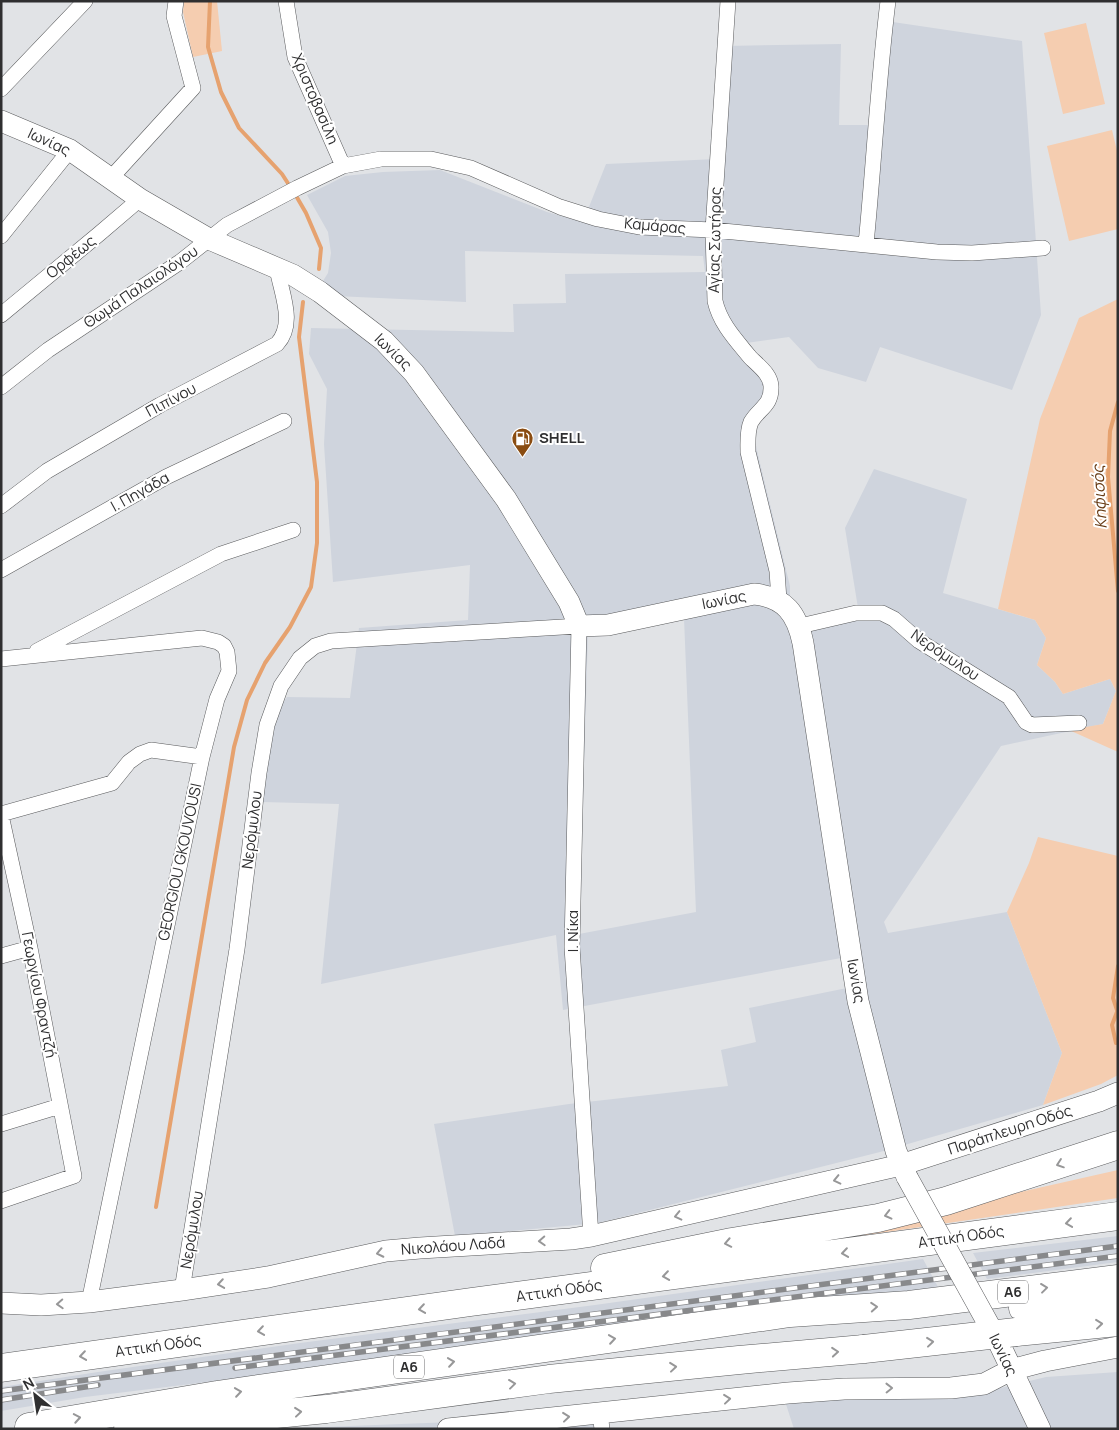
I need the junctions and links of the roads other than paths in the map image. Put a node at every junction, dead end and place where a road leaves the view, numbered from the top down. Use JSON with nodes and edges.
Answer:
{"nodes":[{"id":1,"x":85,"y":1,"type":"edge"},
{"id":2,"x":176,"y":1,"type":"edge"},
{"id":3,"x":286,"y":1,"type":"edge"},
{"id":4,"x":728,"y":1,"type":"edge"},
{"id":5,"x":888,"y":1,"type":"edge"},
{"id":6,"x":1,"y":89,"type":"edge"},
{"id":7,"x":1,"y":121,"type":"edge"},
{"id":8,"x":70,"y":150,"type":"junction"},
{"id":9,"x":343,"y":166,"type":"junction"},
{"id":10,"x":110,"y":179,"type":"junction"},
{"id":11,"x":291,"y":191,"type":"joint"},
{"id":12,"x":140,"y":199,"type":"junction"},
{"id":13,"x":713,"y":230,"type":"junction"},
{"id":14,"x":1,"y":236,"type":"edge"},
{"id":15,"x":209,"y":239,"type":"junction"},
{"id":16,"x":866,"y":244,"type":"junction"},
{"id":17,"x":1043,"y":248,"type":"dead end"},
{"id":18,"x":285,"y":272,"type":"junction"},
{"id":19,"x":1,"y":315,"type":"edge"},
{"id":20,"x":1,"y":387,"type":"edge"},
{"id":21,"x":284,"y":421,"type":"dead end"},
{"id":22,"x":1,"y":506,"type":"edge"},
{"id":23,"x":294,"y":530,"type":"dead end"},
{"id":24,"x":1,"y":570,"type":"edge"},
{"id":25,"x":779,"y":600,"type":"junction"},
{"id":26,"x":579,"y":626,"type":"junction"},
{"id":27,"x":800,"y":626,"type":"junction"},
{"id":28,"x":26,"y":656,"type":"junction"},
{"id":29,"x":1,"y":659,"type":"edge"},
{"id":30,"x":1079,"y":723,"type":"dead end"},
{"id":31,"x":202,"y":756,"type":"junction"},
{"id":32,"x":1,"y":814,"type":"edge"},
{"id":33,"x":7,"y":868,"type":"edge"},
{"id":34,"x":30,"y":948,"type":"junction"},
{"id":35,"x":1,"y":956,"type":"edge"},
{"id":36,"x":1118,"y":1093,"type":"edge"},
{"id":37,"x":60,"y":1106,"type":"junction"},
{"id":38,"x":1,"y":1124,"type":"edge"},
{"id":39,"x":1114,"y":1145,"type":"edge"},
{"id":40,"x":904,"y":1171,"type":"junction"},
{"id":41,"x":1,"y":1201,"type":"edge"},
{"id":42,"x":1118,"y":1216,"type":"edge"},
{"id":43,"x":591,"y":1236,"type":"junction"},
{"id":44,"x":1118,"y":1279,"type":"edge"},
{"id":45,"x":182,"y":1290,"type":"junction"},
{"id":46,"x":1118,"y":1300,"type":"edge"},
{"id":47,"x":90,"y":1302,"type":"junction"},
{"id":48,"x":471,"y":1302,"type":"junction"},
{"id":49,"x":1,"y":1303,"type":"edge"},
{"id":50,"x":909,"y":1304,"type":"junction"},
{"id":51,"x":1118,"y":1322,"type":"edge"},
{"id":52,"x":1118,"y":1347,"type":"edge"},
{"id":53,"x":1,"y":1368,"type":"edge"},
{"id":54,"x":1011,"y":1370,"type":"junction"},
{"id":55,"x":601,"y":1421,"type":"edge"},
{"id":56,"x":39,"y":1428,"type":"edge"},
{"id":57,"x":128,"y":1429,"type":"edge"},
{"id":58,"x":448,"y":1429,"type":"edge"},
{"id":59,"x":1040,"y":1429,"type":"edge"}],
"edges":[{"from":1,"to":6,"type":"street"},
{"from":2,"to":10,"type":"street"},
{"from":3,"to":9,"type":"street","name":"Χριστοβασίλη"},
{"from":4,"to":13,"type":"street","name":"Αγίας Σωτήρας"},
{"from":5,"to":16,"type":"street"},
{"from":7,"to":8,"type":"main road","name":"Ιωνίας"},
{"from":8,"to":10,"type":"main road","name":"Ιωνίας"},
{"from":8,"to":14,"type":"street"},
{"from":9,"to":11,"type":"street","name":"Καμάρας"},
{"from":9,"to":13,"type":"street","name":"Καμάρας"},
{"from":10,"to":12,"type":"main road","name":"Ιωνίας"},
{"from":11,"to":15,"type":"street","name":"Θωμά Παλαιολόγου"},
{"from":12,"to":15,"type":"main road","name":"Ιωνίας"},
{"from":12,"to":19,"type":"street","name":"Ορφέως"},
{"from":13,"to":16,"type":"street","name":"Καμάρας"},
{"from":13,"to":25,"type":"street","name":"Αγίας Σωτήρας"},
{"from":15,"to":18,"type":"main road","name":"Ιωνίας"},
{"from":15,"to":20,"type":"street","name":"Θωμά Παλαιολόγου"},
{"from":16,"to":17,"type":"street","name":"Καμάρας"},
{"from":18,"to":22,"type":"street","name":"Πιπίνου"},
{"from":18,"to":26,"type":"main road","name":"Ιωνίας"},
{"from":21,"to":24,"type":"street","name":"Ι. Πηγάδα"},
{"from":23,"to":28,"type":"street"},
{"from":25,"to":26,"type":"main road","name":"Ιωνίας"},
{"from":25,"to":27,"type":"main road"},
{"from":26,"to":43,"type":"street","name":"Ι. Νίκα"},
{"from":26,"to":45,"type":"street","name":"Νερόμυλου"},
{"from":27,"to":30,"type":"street","name":"Νερόμυλου"},
{"from":27,"to":40,"type":"main road","name":"Ιωνίας"},
{"from":28,"to":29,"type":"street","name":"GEORGIOU GKOUVOUSI"},
{"from":28,"to":31,"type":"street","name":"GEORGIOU GKOUVOUSI"},
{"from":31,"to":32,"type":"street"},
{"from":31,"to":47,"type":"street","name":"GEORGIOU GKOUVOUSI"},
{"from":32,"to":33,"type":"street","name":"Γεωργίου Φραντζή"},
{"from":33,"to":34,"type":"street","name":"Γεωργίου Φραντζή"},
{"from":34,"to":35,"type":"street"},
{"from":34,"to":37,"type":"street","name":"Γεωργίου Φραντζή"},
{"from":36,"to":40,"type":"main road","name":"Παράπλευρη Οδός"},
{"from":37,"to":38,"type":"street"},
{"from":37,"to":41,"type":"street","name":"Γεωργίου Φραντζή"},
{"from":39,"to":48,"type":"highway","one_way":true},
{"from":40,"to":43,"type":"main road","name":"Νικολάου Λαδά","one_way":true},
{"from":40,"to":54,"type":"main road","name":"Ιωνίας","bridge":true},
{"from":42,"to":48,"type":"highway","name":"Αττική Οδός","one_way":true},
{"from":43,"to":45,"type":"main road","name":"Νικολάου Λαδά","one_way":true},
{"from":50,"to":44,"type":"highway","number":"Α6","one_way":true},
{"from":45,"to":47,"type":"main road","name":"Νικολάου Λαδά"},
{"from":46,"to":50,"type":"highway"},
{"from":47,"to":49,"type":"main road","name":"Νικολάου Λαδά","one_way":true},
{"from":48,"to":53,"type":"highway","name":"Αττική Οδός","one_way":true},
{"from":56,"to":50,"type":"highway","number":"Α6","one_way":true},
{"from":57,"to":51,"type":"highway","one_way":true,"bridge":true},
{"from":52,"to":54,"type":"main road"},
{"from":55,"to":54,"type":"main road","one_way":true},
{"from":54,"to":59,"type":"main road","name":"Ιωνίας"},
{"from":58,"to":55,"type":"main road","one_way":true}]}
